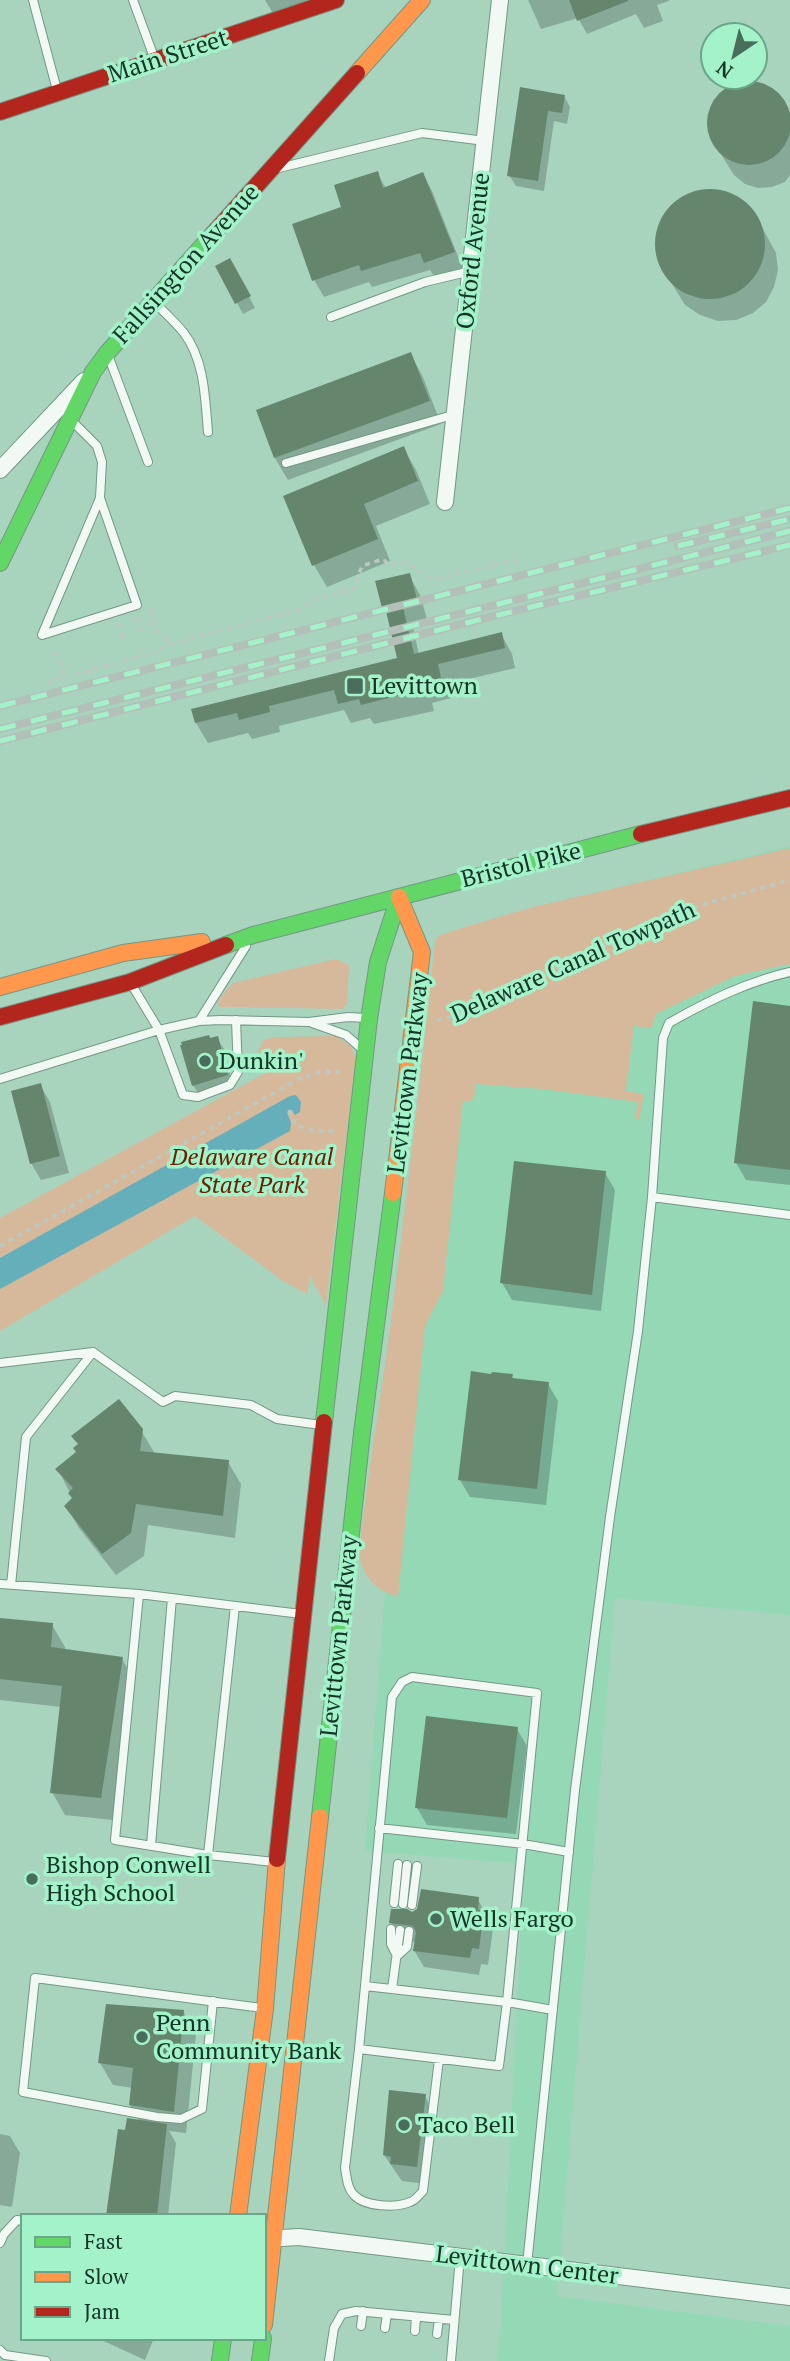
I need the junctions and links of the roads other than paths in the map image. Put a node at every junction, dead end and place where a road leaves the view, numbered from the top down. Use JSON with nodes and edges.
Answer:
{"nodes":[{"id":1,"x":33,"y":0,"type":"edge"},
{"id":2,"x":134,"y":0,"type":"edge"},
{"id":3,"x":336,"y":0,"type":"edge"},
{"id":4,"x":422,"y":0,"type":"edge"},
{"id":5,"x":500,"y":0,"type":"edge"},
{"id":6,"x":155,"y":60,"type":"junction"},
{"id":7,"x":58,"y":93,"type":"junction"},
{"id":8,"x":0,"y":112,"type":"edge"},
{"id":9,"x":485,"y":141,"type":"junction"},
{"id":10,"x":270,"y":170,"type":"junction"},
{"id":11,"x":471,"y":271,"type":"junction"},
{"id":12,"x":152,"y":300,"type":"junction"},
{"id":13,"x":331,"y":317,"type":"dead end"},
{"id":14,"x":107,"y":353,"type":"junction"},
{"id":15,"x":93,"y":372,"type":"junction"},
{"id":16,"x":456,"y":414,"type":"junction"},
{"id":17,"x":70,"y":419,"type":"junction"},
{"id":18,"x":208,"y":432,"type":"dead end"},
{"id":19,"x":148,"y":462,"type":"dead end"},
{"id":20,"x":286,"y":463,"type":"dead end"},
{"id":21,"x":0,"y":470,"type":"edge"},
{"id":22,"x":100,"y":498,"type":"junction"},
{"id":23,"x":445,"y":502,"type":"dead end"},
{"id":24,"x":0,"y":563,"type":"edge"},
{"id":25,"x":790,"y":798,"type":"edge"},
{"id":26,"x":399,"y":897,"type":"junction"},
{"id":27,"x":253,"y":934,"type":"junction"},
{"id":28,"x":790,"y":972,"type":"edge"},
{"id":29,"x":130,"y":982,"type":"junction"},
{"id":30,"x":0,"y":987,"type":"edge"},
{"id":31,"x":0,"y":1017,"type":"edge"},
{"id":32,"x":369,"y":1019,"type":"junction"},
{"id":33,"x":236,"y":1020,"type":"junction"},
{"id":34,"x":199,"y":1021,"type":"junction"},
{"id":35,"x":309,"y":1022,"type":"junction"},
{"id":36,"x":159,"y":1030,"type":"junction"},
{"id":37,"x":366,"y":1052,"type":"junction"},
{"id":38,"x":0,"y":1079,"type":"edge"},
{"id":39,"x":652,"y":1197,"type":"junction"},
{"id":40,"x":790,"y":1214,"type":"edge"},
{"id":41,"x":93,"y":1352,"type":"junction"},
{"id":42,"x":0,"y":1363,"type":"edge"},
{"id":43,"x":324,"y":1425,"type":"junction"},
{"id":44,"x":0,"y":1584,"type":"edge"},
{"id":45,"x":11,"y":1585,"type":"junction"},
{"id":46,"x":139,"y":1594,"type":"junction"},
{"id":47,"x":172,"y":1598,"type":"junction"},
{"id":48,"x":235,"y":1606,"type":"junction"},
{"id":49,"x":303,"y":1615,"type":"junction"},
{"id":50,"x":379,"y":1828,"type":"junction"},
{"id":51,"x":523,"y":1844,"type":"junction"},
{"id":52,"x":151,"y":1845,"type":"junction"},
{"id":53,"x":569,"y":1852,"type":"junction"},
{"id":54,"x":208,"y":1855,"type":"junction"},
{"id":55,"x":277,"y":1862,"type":"junction"},
{"id":56,"x":402,"y":1864,"type":"dead end"},
{"id":57,"x":417,"y":1866,"type":"dead end"},
{"id":58,"x":398,"y":1904,"type":"dead end"},
{"id":59,"x":412,"y":1905,"type":"dead end"},
{"id":60,"x":397,"y":1956,"type":"junction"},
{"id":61,"x":365,"y":1986,"type":"junction"},
{"id":62,"x":392,"y":1989,"type":"junction"},
{"id":63,"x":214,"y":2001,"type":"junction"},
{"id":64,"x":508,"y":2002,"type":"junction"},
{"id":65,"x":265,"y":2009,"type":"junction"},
{"id":66,"x":553,"y":2010,"type":"junction"},
{"id":67,"x":359,"y":2049,"type":"junction"},
{"id":68,"x":439,"y":2059,"type":"junction"},
{"id":69,"x":238,"y":2214,"type":"edge"},
{"id":70,"x":21,"y":2221,"type":"edge"},
{"id":71,"x":269,"y":2239,"type":"edge"},
{"id":72,"x":0,"y":2243,"type":"edge"},
{"id":73,"x":460,"y":2257,"type":"junction"},
{"id":74,"x":527,"y":2265,"type":"junction"},
{"id":75,"x":266,"y":2291,"type":"edge"},
{"id":76,"x":790,"y":2297,"type":"edge"},
{"id":77,"x":363,"y":2311,"type":"junction"},
{"id":78,"x":387,"y":2314,"type":"junction"},
{"id":79,"x":416,"y":2317,"type":"junction"},
{"id":80,"x":439,"y":2319,"type":"junction"},
{"id":81,"x":454,"y":2320,"type":"junction"},
{"id":82,"x":362,"y":2326,"type":"dead end"},
{"id":83,"x":385,"y":2328,"type":"dead end"},
{"id":84,"x":415,"y":2331,"type":"dead end"},
{"id":85,"x":437,"y":2334,"type":"dead end"},
{"id":86,"x":223,"y":2340,"type":"edge"},
{"id":87,"x":263,"y":2340,"type":"edge"},
{"id":88,"x":0,"y":2350,"type":"edge"},
{"id":89,"x":46,"y":2361,"type":"edge"},
{"id":90,"x":220,"y":2361,"type":"edge"},
{"id":91,"x":261,"y":2361,"type":"edge"},
{"id":92,"x":329,"y":2361,"type":"edge"},
{"id":93,"x":451,"y":2361,"type":"edge"}],
"edges":[{"from":1,"to":7,"type":"lane"},
{"from":2,"to":6,"type":"lane"},
{"from":3,"to":6,"type":"main road","name":"Main Street"},
{"from":4,"to":10,"type":"main road","name":"Fallsington Avenue"},
{"from":5,"to":9,"type":"street","name":"Oxford Avenue"},
{"from":6,"to":7,"type":"main road","name":"Main Street"},
{"from":7,"to":8,"type":"main road","name":"Main Street"},
{"from":9,"to":10,"type":"lane"},
{"from":9,"to":11,"type":"street","name":"Oxford Avenue"},
{"from":10,"to":12,"type":"main road","name":"Fallsington Avenue"},
{"from":11,"to":13,"type":"lane"},
{"from":11,"to":16,"type":"street","name":"Oxford Avenue"},
{"from":12,"to":14,"type":"main road","name":"Fallsington Avenue"},
{"from":12,"to":18,"type":"lane"},
{"from":14,"to":15,"type":"main road","name":"Fallsington Avenue"},
{"from":14,"to":19,"type":"lane"},
{"from":15,"to":17,"type":"main road","name":"Fallsington Avenue"},
{"from":15,"to":21,"type":"street"},
{"from":16,"to":20,"type":"lane"},
{"from":16,"to":23,"type":"street","name":"Oxford Avenue"},
{"from":17,"to":22,"type":"lane"},
{"from":17,"to":24,"type":"main road","name":"Fallsington Avenue"},
{"from":22,"to":22,"type":"lane"},
{"from":25,"to":26,"type":"main road","name":"Bristol Pike"},
{"from":26,"to":27,"type":"main road","name":"Bristol Pike"},
{"from":26,"to":32,"type":"main road","name":"Levittown Parkway"},
{"from":26,"to":71,"type":"main road","name":"Levittown Parkway"},
{"from":27,"to":29,"type":"main road","name":"Bristol Pike"},
{"from":27,"to":30,"type":"main road","name":"Bristol Pike"},
{"from":27,"to":34,"type":"lane"},
{"from":28,"to":39,"type":"lane"},
{"from":29,"to":31,"type":"main road","name":"Bristol Pike"},
{"from":29,"to":36,"type":"lane"},
{"from":32,"to":35,"type":"lane"},
{"from":32,"to":37,"type":"main road","name":"Levittown Parkway"},
{"from":33,"to":34,"type":"lane"},
{"from":33,"to":35,"type":"lane"},
{"from":33,"to":36,"type":"lane"},
{"from":34,"to":36,"type":"lane"},
{"from":35,"to":37,"type":"lane"},
{"from":36,"to":38,"type":"lane"},
{"from":37,"to":43,"type":"main road","name":"Levittown Parkway"},
{"from":39,"to":40,"type":"lane"},
{"from":39,"to":53,"type":"lane"},
{"from":41,"to":42,"type":"lane"},
{"from":41,"to":43,"type":"lane"},
{"from":41,"to":45,"type":"lane"},
{"from":43,"to":49,"type":"main road","name":"Levittown Parkway"},
{"from":44,"to":45,"type":"lane"},
{"from":45,"to":46,"type":"lane"},
{"from":46,"to":47,"type":"lane"},
{"from":46,"to":52,"type":"lane"},
{"from":47,"to":48,"type":"lane"},
{"from":47,"to":52,"type":"lane"},
{"from":48,"to":49,"type":"lane"},
{"from":48,"to":54,"type":"lane"},
{"from":49,"to":55,"type":"main road","name":"Levittown Parkway"},
{"from":50,"to":51,"type":"lane"},
{"from":50,"to":51,"type":"lane"},
{"from":50,"to":61,"type":"lane"},
{"from":51,"to":53,"type":"lane"},
{"from":51,"to":64,"type":"lane"},
{"from":52,"to":54,"type":"lane"},
{"from":53,"to":66,"type":"lane"},
{"from":54,"to":55,"type":"lane"},
{"from":55,"to":65,"type":"main road","name":"Levittown Parkway"},
{"from":56,"to":58,"type":"lane"},
{"from":57,"to":59,"type":"lane"},
{"from":60,"to":60,"type":"lane"},
{"from":60,"to":62,"type":"lane"},
{"from":61,"to":62,"type":"lane"},
{"from":61,"to":67,"type":"lane"},
{"from":62,"to":64,"type":"lane"},
{"from":63,"to":63,"type":"lane"},
{"from":63,"to":65,"type":"lane"},
{"from":64,"to":66,"type":"lane"},
{"from":64,"to":68,"type":"lane"},
{"from":65,"to":69,"type":"main road","name":"Levittown Parkway"},
{"from":66,"to":74,"type":"lane"},
{"from":67,"to":68,"type":"lane"},
{"from":67,"to":68,"type":"lane"},
{"from":70,"to":72,"type":"lane"},
{"from":71,"to":73,"type":"street","name":"Levittown Center"},
{"from":71,"to":75,"type":"main road","name":"Levittown Parkway"},
{"from":73,"to":74,"type":"street","name":"Levittown Center"},
{"from":73,"to":81,"type":"lane"},
{"from":74,"to":76,"type":"street","name":"Levittown Center"},
{"from":77,"to":78,"type":"lane"},
{"from":77,"to":82,"type":"lane"},
{"from":77,"to":92,"type":"lane"},
{"from":78,"to":79,"type":"lane"},
{"from":78,"to":83,"type":"lane"},
{"from":79,"to":80,"type":"lane"},
{"from":79,"to":84,"type":"lane"},
{"from":80,"to":81,"type":"lane"},
{"from":80,"to":85,"type":"lane"},
{"from":81,"to":93,"type":"lane"},
{"from":86,"to":90,"type":"main road"},
{"from":87,"to":91,"type":"main road"},
{"from":88,"to":89,"type":"lane"}]}
